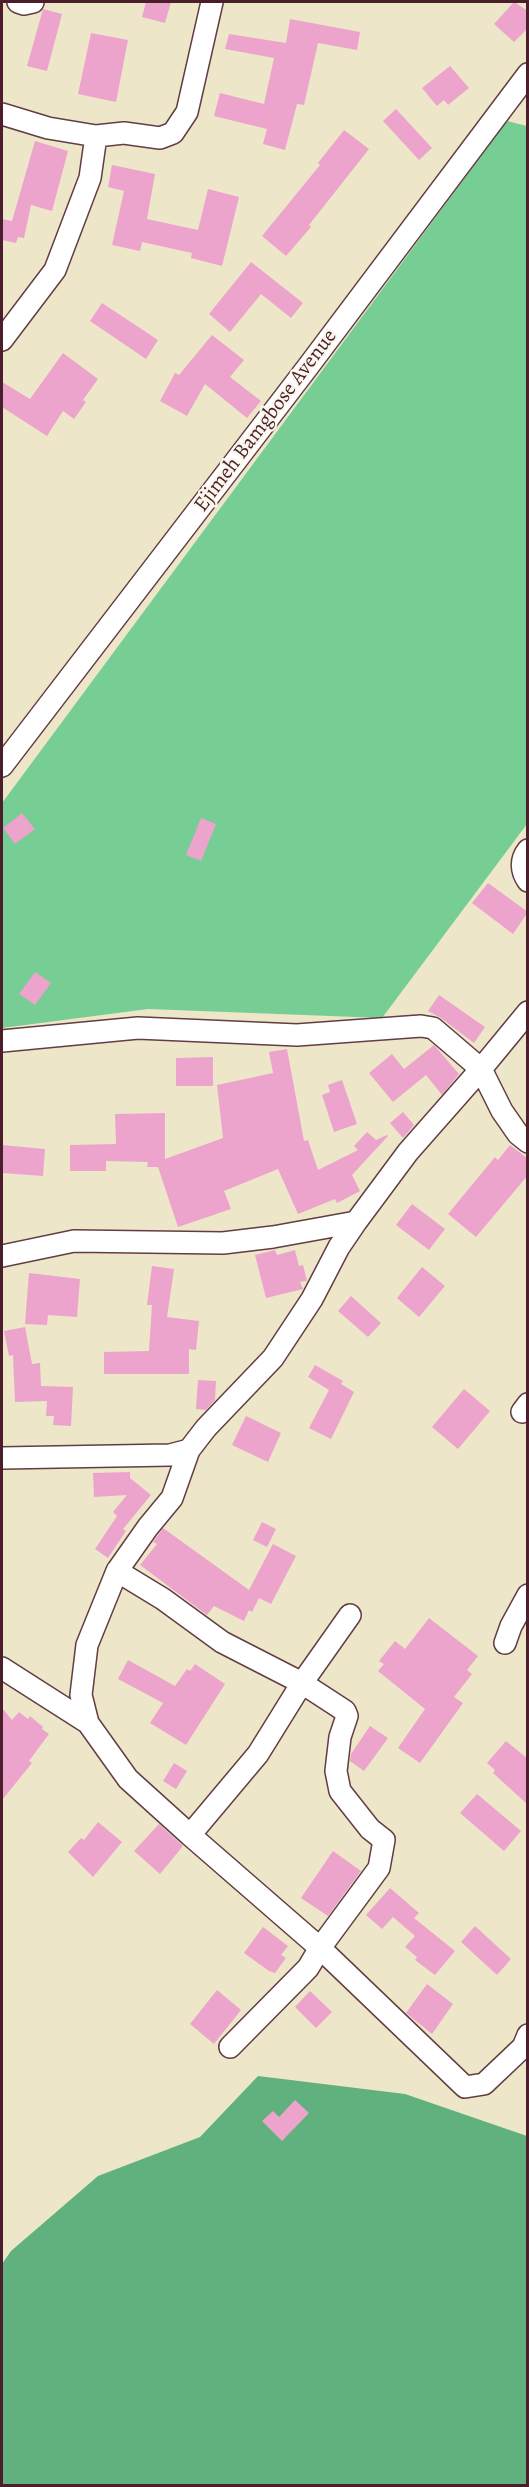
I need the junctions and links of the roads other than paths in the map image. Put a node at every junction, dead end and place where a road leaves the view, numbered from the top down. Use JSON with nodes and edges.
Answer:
{"nodes":[{"id":1,"x":18,"y":2,"type":"edge"},
{"id":2,"x":33,"y":2,"type":"edge"},
{"id":3,"x":212,"y":2,"type":"edge"},
{"id":4,"x":524,"y":85,"type":"edge"},
{"id":5,"x":2,"y":114,"type":"edge"},
{"id":6,"x":96,"y":136,"type":"junction"},
{"id":7,"x":2,"y":340,"type":"edge"},
{"id":8,"x":2,"y":766,"type":"edge"},
{"id":9,"x":528,"y":850,"type":"edge"},
{"id":10,"x":528,"y":881,"type":"edge"},
{"id":11,"x":528,"y":1012,"type":"edge"},
{"id":12,"x":2,"y":1041,"type":"edge"},
{"id":13,"x":482,"y":1069,"type":"junction"},
{"id":14,"x":528,"y":1142,"type":"edge"},
{"id":15,"x":356,"y":1222,"type":"junction"},
{"id":16,"x":2,"y":1256,"type":"edge"},
{"id":17,"x":189,"y":1450,"type":"junction"},
{"id":18,"x":2,"y":1458,"type":"edge"},
{"id":19,"x":117,"y":1571,"type":"junction"},
{"id":20,"x":528,"y":1595,"type":"edge"},
{"id":21,"x":350,"y":1614,"type":"dead end"},
{"id":22,"x":505,"y":1643,"type":"dead end"},
{"id":23,"x":2,"y":1668,"type":"edge"},
{"id":24,"x":302,"y":1683,"type":"junction"},
{"id":25,"x":88,"y":1723,"type":"junction"},
{"id":26,"x":190,"y":1835,"type":"junction"},
{"id":27,"x":320,"y":1948,"type":"junction"},
{"id":28,"x":528,"y":2035,"type":"edge"},
{"id":29,"x":230,"y":2047,"type":"dead end"}],
"edges":[{"from":1,"to":2,"type":"street"},
{"from":3,"to":6,"type":"street"},
{"from":4,"to":8,"type":"street","name":"Ejimeh Bamgbose Avenue"},
{"from":5,"to":6,"type":"street"},
{"from":6,"to":7,"type":"street"},
{"from":9,"to":10,"type":"street"},
{"from":11,"to":13,"type":"street"},
{"from":12,"to":13,"type":"street"},
{"from":13,"to":14,"type":"street"},
{"from":13,"to":15,"type":"street"},
{"from":15,"to":16,"type":"street"},
{"from":15,"to":17,"type":"street"},
{"from":17,"to":18,"type":"street"},
{"from":17,"to":19,"type":"street"},
{"from":19,"to":24,"type":"street"},
{"from":19,"to":25,"type":"street"},
{"from":20,"to":22,"type":"street"},
{"from":21,"to":24,"type":"street"},
{"from":23,"to":25,"type":"street"},
{"from":24,"to":26,"type":"street"},
{"from":24,"to":27,"type":"street"},
{"from":25,"to":26,"type":"street"},
{"from":26,"to":27,"type":"street"},
{"from":27,"to":28,"type":"street"},
{"from":27,"to":29,"type":"street"}]}
